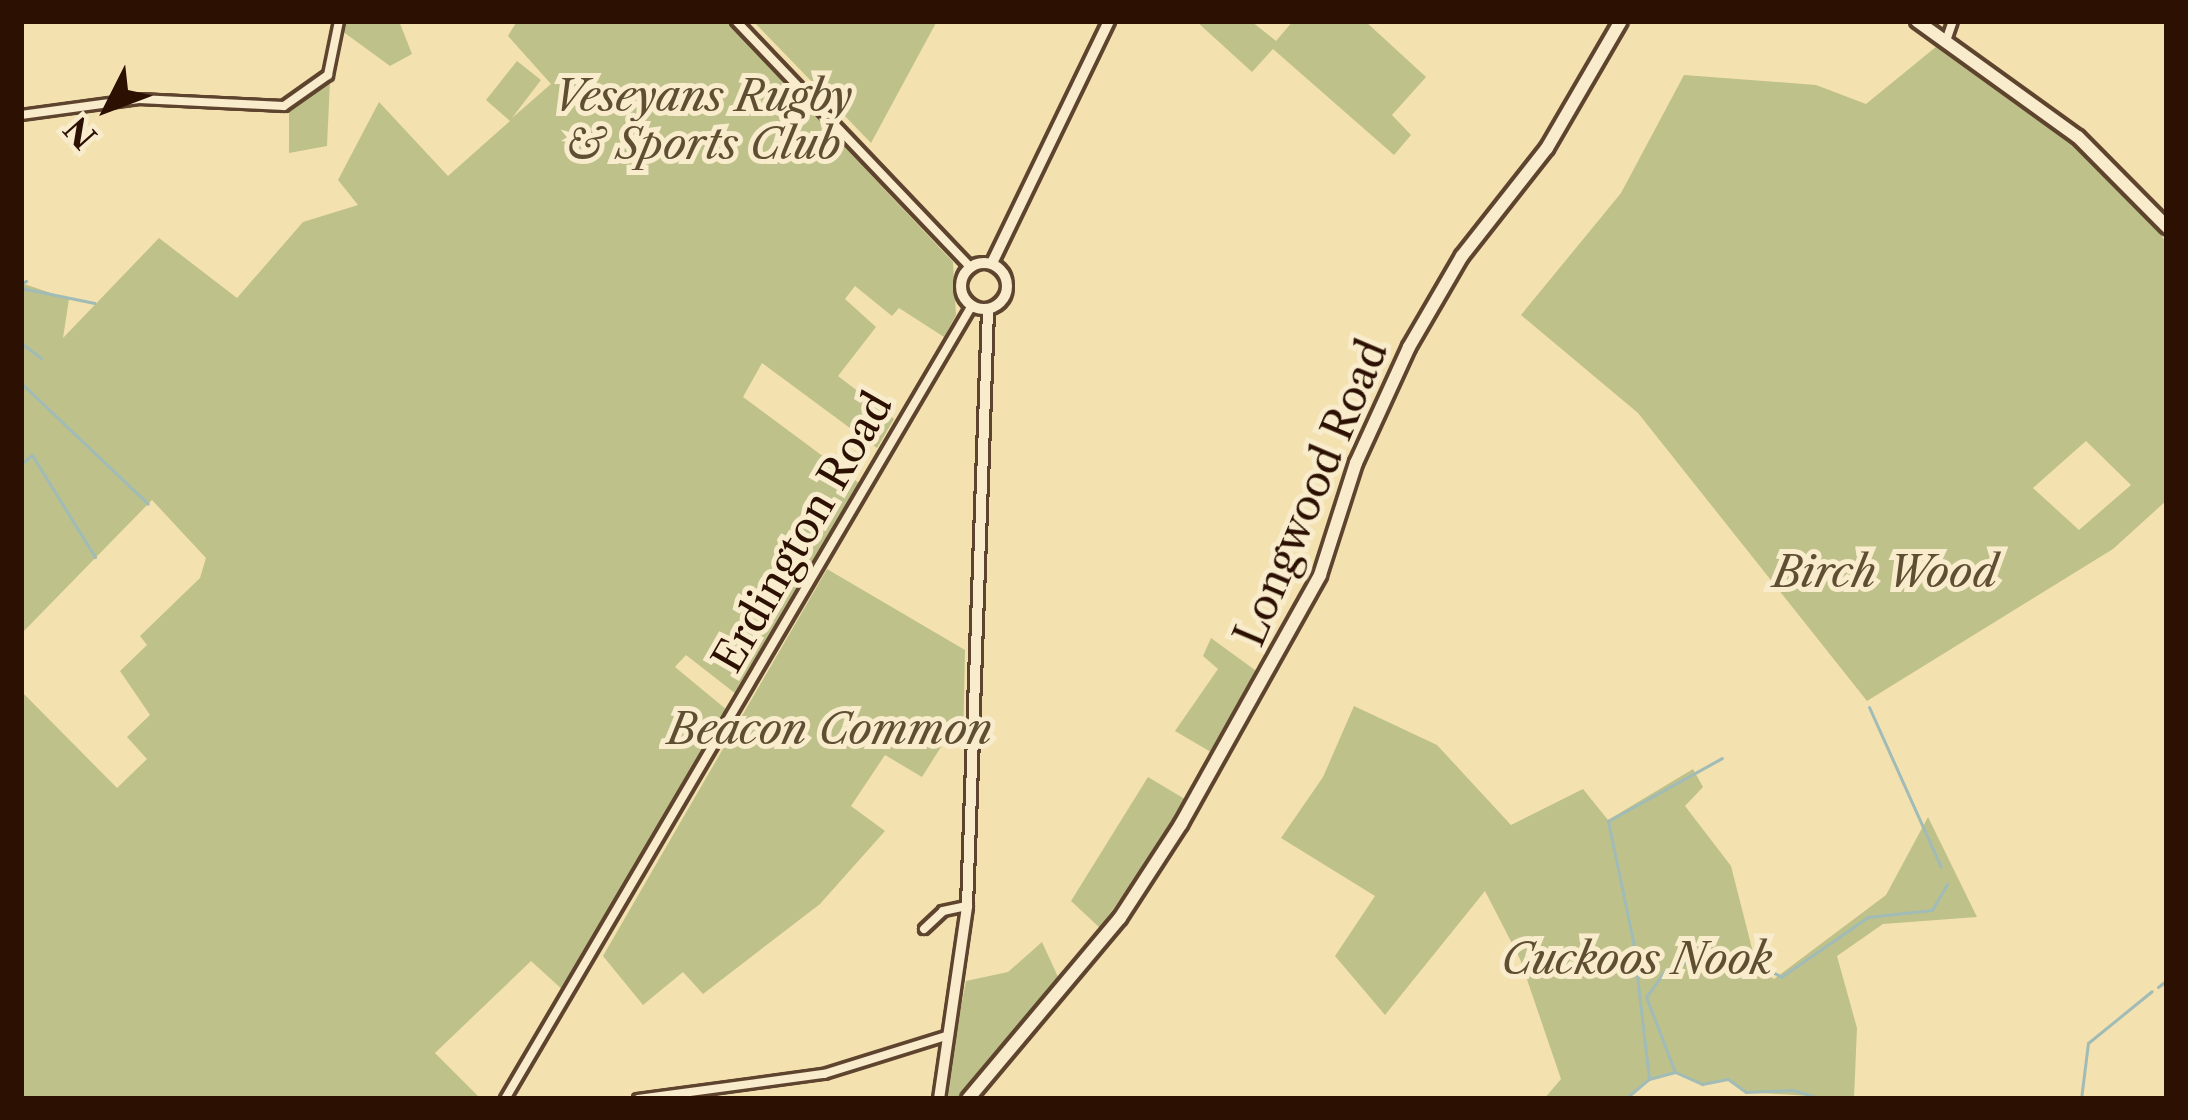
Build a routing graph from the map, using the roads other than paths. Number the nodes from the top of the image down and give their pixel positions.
1 (339, 21) edge
2 (736, 21) edge
3 (1109, 21) edge
4 (1621, 21) edge
5 (1918, 21) edge
6 (1953, 21) edge
7 (1947, 38) junction
8 (21, 116) edge
9 (2167, 227) edge
10 (993, 261) junction
11 (970, 267) junction
12 (970, 307) junction
13 (988, 312) junction
14 (968, 906) junction
15 (924, 929) dead end
16 (950, 1034) junction
17 (505, 1099) edge
18 (638, 1099) edge
19 (938, 1099) edge
20 (968, 1099) edge

1 - 8 street
2 - 11 street
3 - 10 street
4 - 20 main road, Longwood Road
5 - 7 main road
6 - 7 street
7 - 9 main road
10 - 11 street
10 - 13 street
11 - 12 street
12 - 13 street
12 - 17 street, Erdington Road
13 - 14 street
14 - 15 street
14 - 16 street
16 - 18 street
16 - 19 street

